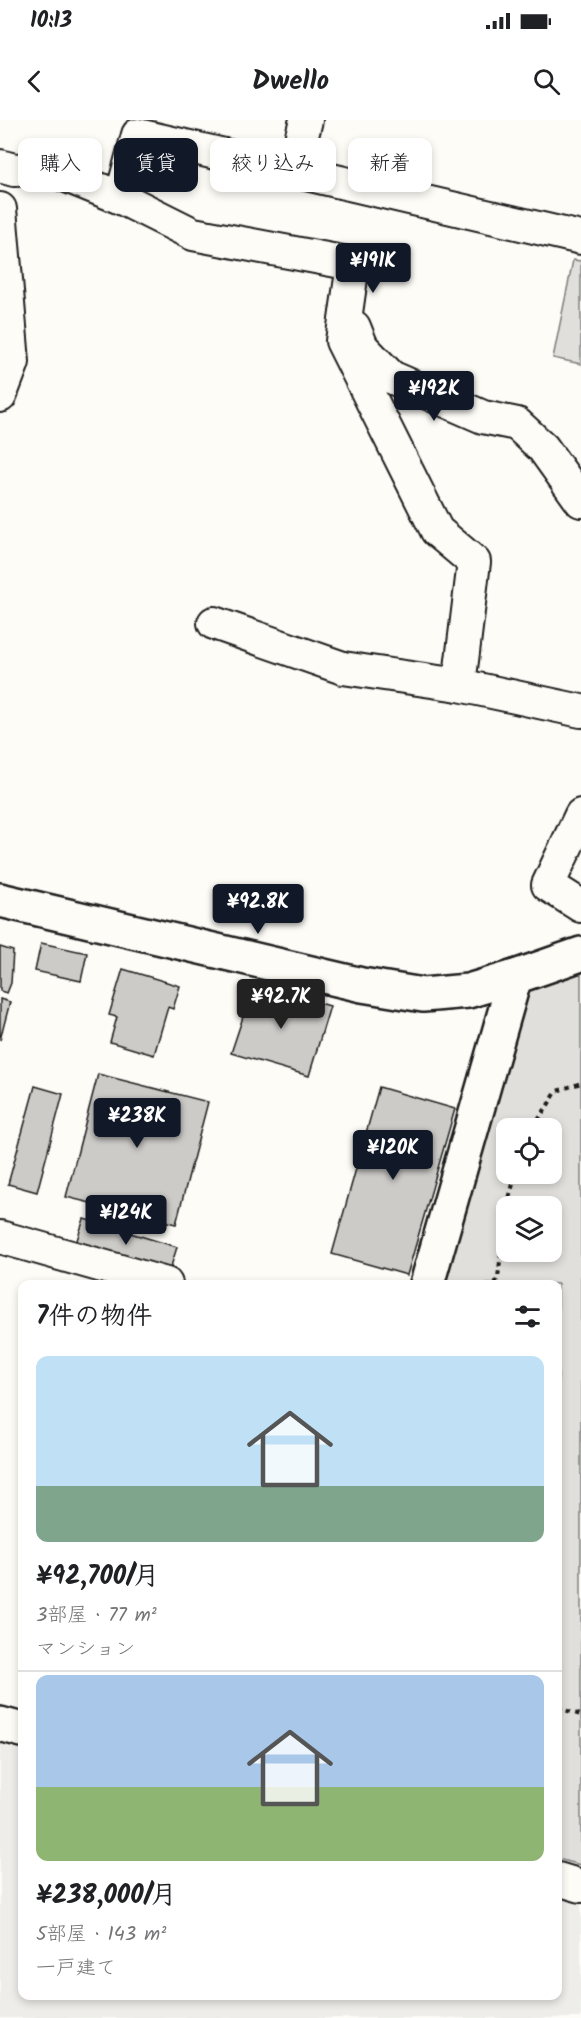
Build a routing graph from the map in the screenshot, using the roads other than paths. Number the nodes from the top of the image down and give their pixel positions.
1 (306, 120) edge
2 (301, 138) edge
3 (210, 152) edge
4 (0, 166) edge
5 (336, 181) edge
6 (121, 198) junction
7 (0, 209) edge
8 (581, 238) edge
9 (345, 304) junction
10 (0, 396) edge
11 (581, 501) edge
12 (214, 623) dead end
13 (459, 685) junction
14 (581, 711) edge
15 (581, 815) edge
16 (0, 900) edge
17 (581, 906) edge
18 (581, 954) edge
19 (515, 977) junction
20 (0, 1237) edge
21 (152, 1280) edge
22 (428, 1280) edge
23 (0, 1724) edge
24 (18, 1729) edge
25 (562, 1880) edge
26 (581, 1886) edge

1 - 2 street
3 - 6 street
4 - 6 street
5 - 8 street
6 - 9 street
7 - 10 street
9 - 11 street
9 - 13 street
12 - 13 street
13 - 14 street
15 - 17 street
16 - 19 street
18 - 19 street
19 - 22 street
20 - 21 street
23 - 24 street
25 - 26 street

